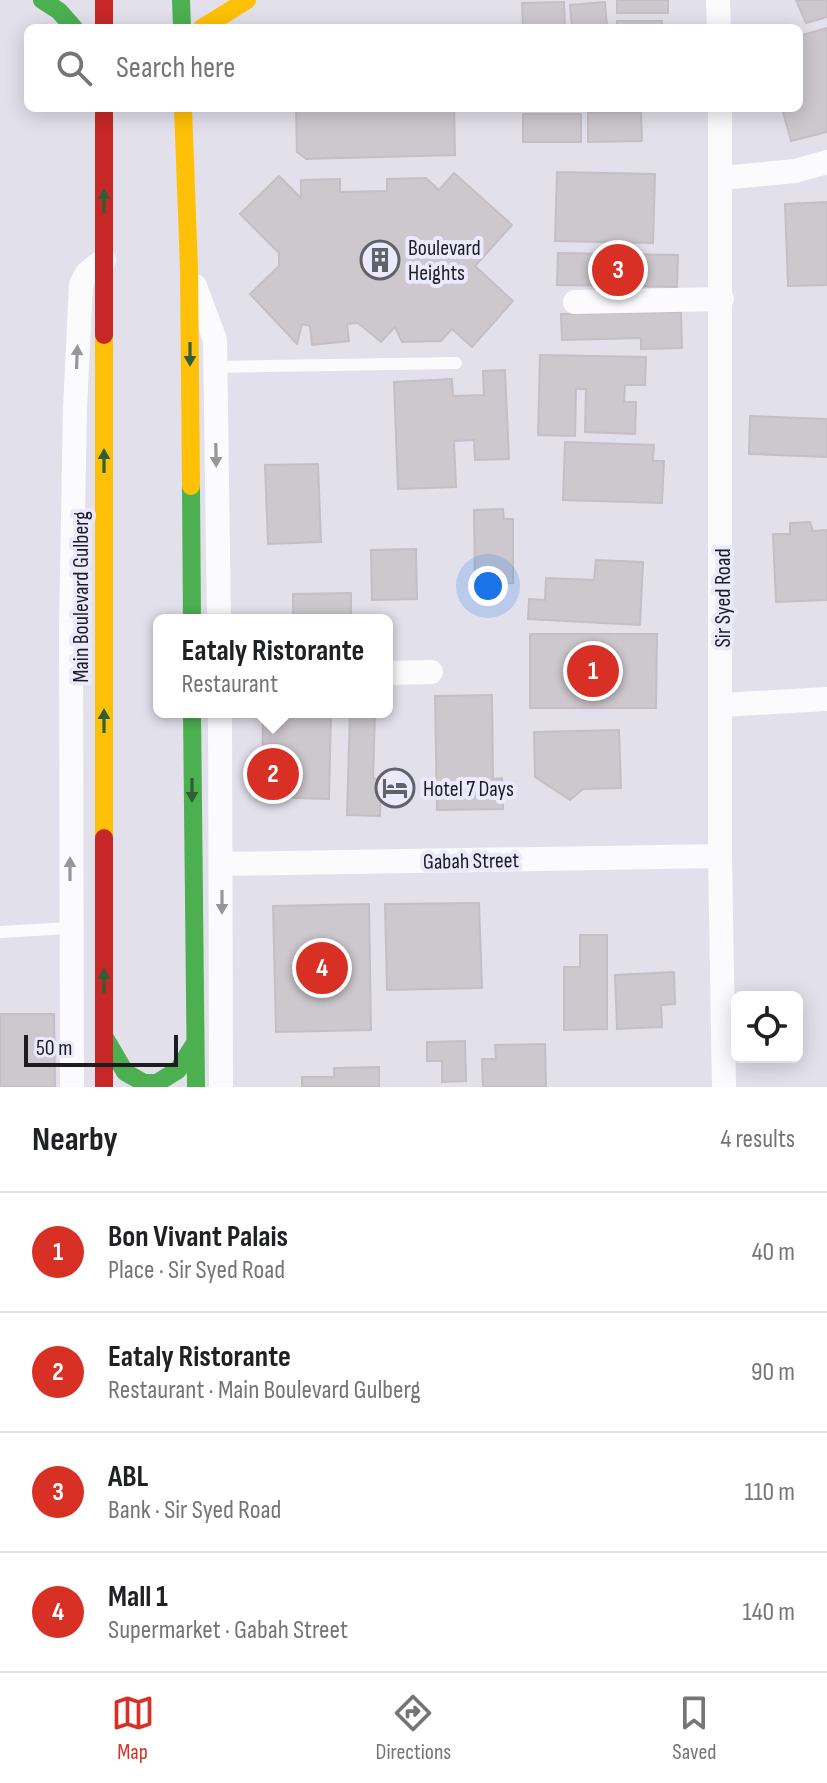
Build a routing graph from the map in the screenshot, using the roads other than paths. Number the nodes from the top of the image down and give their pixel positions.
1 (42, 0) edge
2 (104, 0) edge
3 (181, 0) edge
4 (247, 0) edge
5 (718, 0) edge
6 (70, 24) edge
7 (104, 24) edge
8 (182, 24) edge
9 (208, 24) edge
10 (719, 24) edge
11 (104, 112) edge
12 (183, 112) edge
13 (720, 112) edge
14 (827, 162) edge
15 (721, 178) junction
16 (104, 260) junction
17 (189, 269) junction
18 (722, 299) junction
19 (575, 302) dead end
20 (456, 363) dead end
21 (215, 367) junction
22 (192, 614) edge
23 (219, 614) edge
24 (431, 672) dead end
25 (393, 673) edge
26 (827, 699) edge
27 (722, 705) junction
28 (192, 718) edge
29 (220, 718) edge
30 (720, 856) junction
31 (222, 864) junction
32 (70, 928) junction
33 (0, 932) edge
34 (104, 1036) junction
35 (195, 1043) junction
36 (72, 1087) edge
37 (104, 1087) edge
38 (196, 1087) edge
39 (221, 1087) edge
40 (724, 1087) edge

1 - 6 main road
2 - 7 main road
3 - 8 main road
4 - 9 main road
5 - 10 street
16 -> 11 main road, Main Boulevard Gulberg
12 - 17 main road
13 - 15 street, Sir Syed Road
14 - 15 street
15 - 18 street, Sir Syed Road
32 -> 16 street
34 -> 16 main road, Main Boulevard Gulberg
17 - 21 street
17 -> 22 main road
18 - 19 street
18 - 27 street, Sir Syed Road
20 - 21 lane
21 -> 23 street
24 - 25 street
26 - 27 street
27 - 30 street, Sir Syed Road
28 -> 35 main road
29 - 31 street
30 - 31 street, Gabah Street
30 - 40 street, Sir Syed Road
31 -> 39 street
32 - 33 lane
32 - 36 street
34 - 35 main road
34 - 37 main road, Main Boulevard Gulberg
35 - 38 main road

